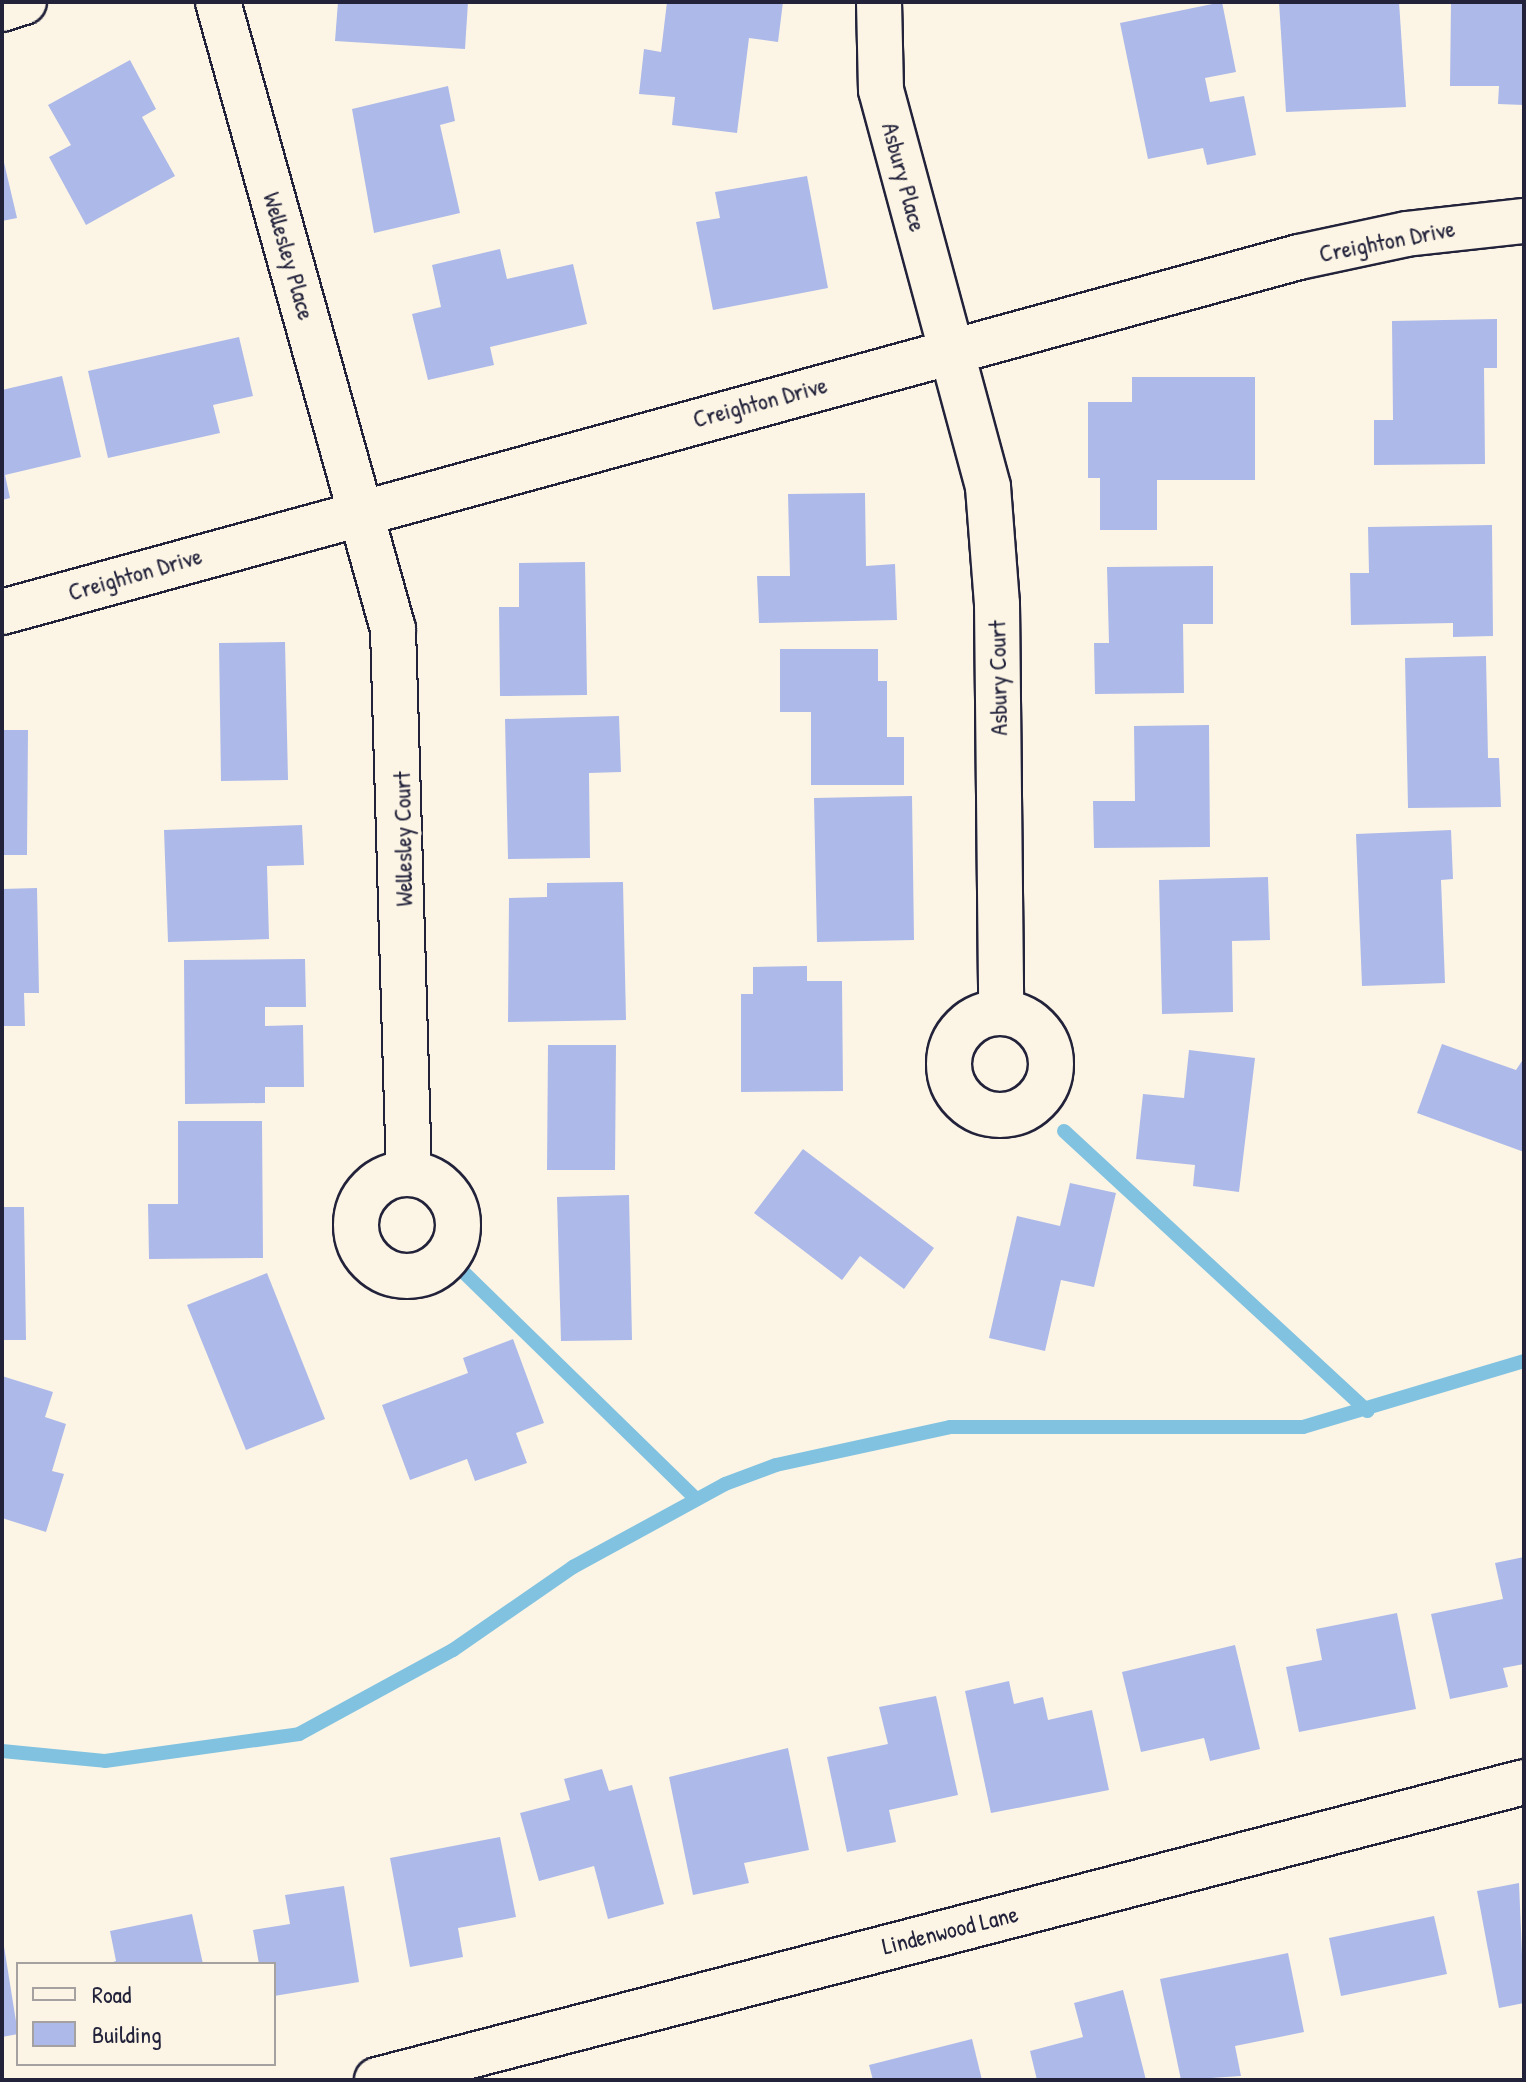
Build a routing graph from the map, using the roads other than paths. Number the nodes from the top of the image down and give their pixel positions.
1 (24, 2) edge
2 (218, 2) edge
3 (879, 2) edge
4 (2, 9) edge
5 (1524, 221) edge
6 (955, 349) junction
7 (361, 509) junction
8 (2, 612) edge
9 (1001, 1012) dead end
10 (409, 1173) dead end
11 (1524, 1782) edge
12 (377, 2080) edge

1 - 4 street
2 - 7 street, Wellesley Place
3 - 6 street, Asbury Place
5 - 6 street, Creighton Drive
6 - 7 street, Creighton Drive
6 - 9 street, Asbury Court
7 - 8 street, Creighton Drive
7 - 10 street, Wellesley Court
11 - 12 street, Lindenwood Lane

